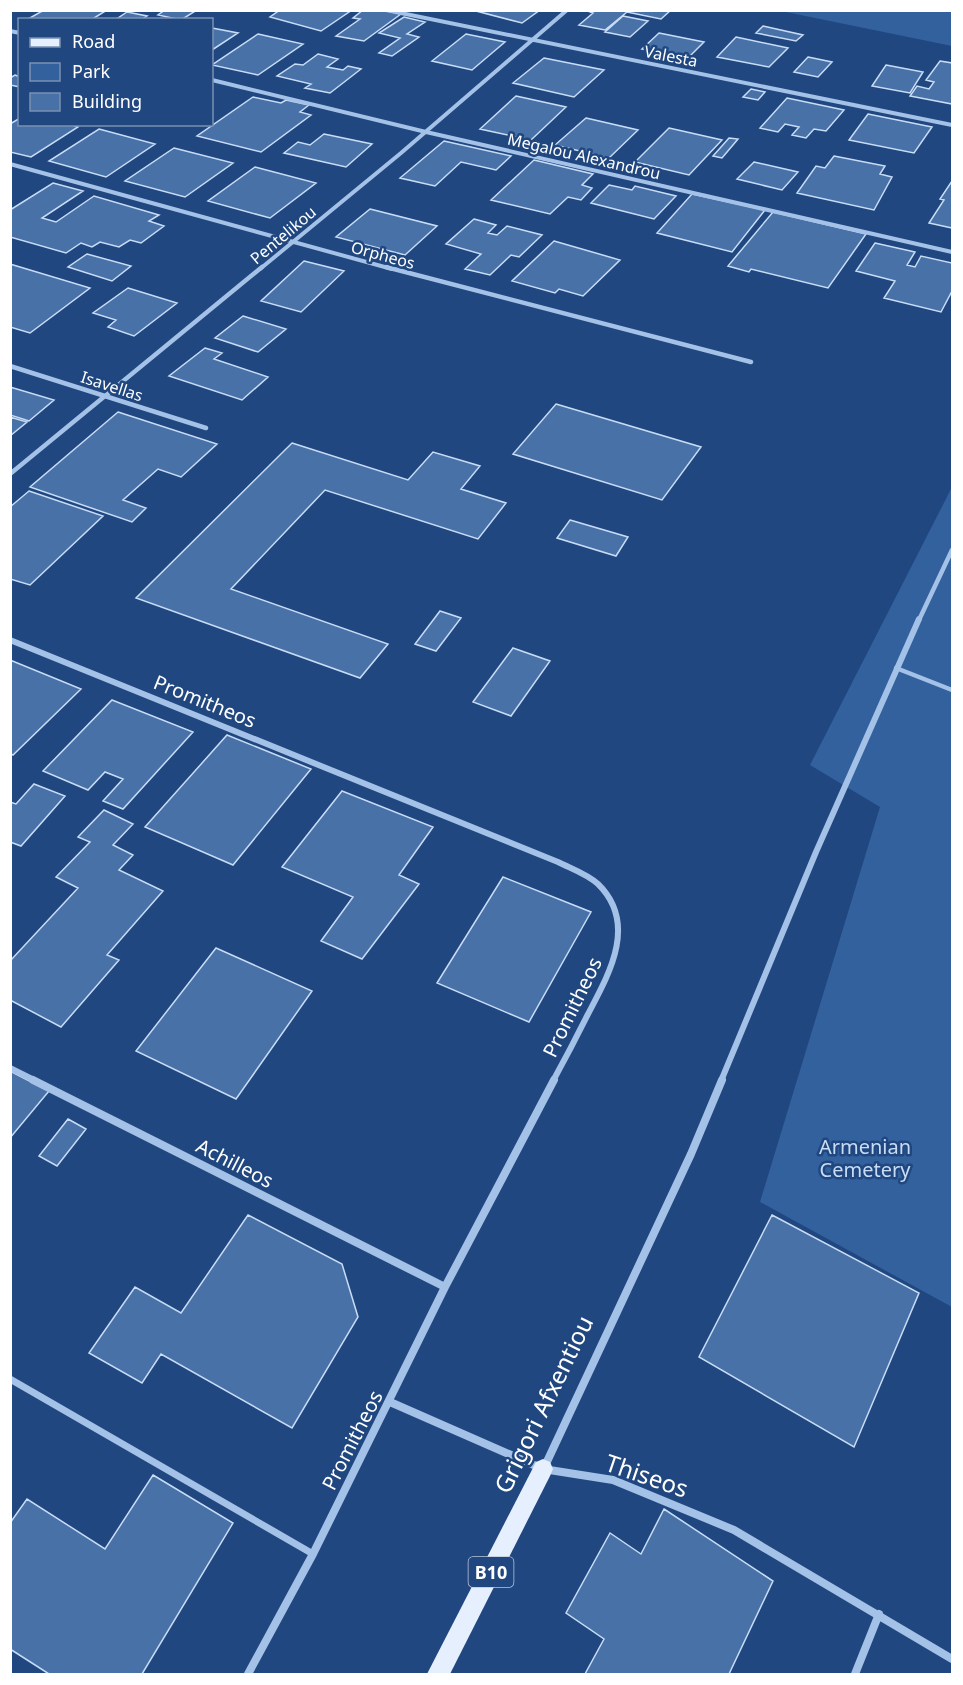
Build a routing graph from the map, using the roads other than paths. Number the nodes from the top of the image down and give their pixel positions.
1 (386, 10) edge
2 (567, 10) edge
3 (533, 41) junction
4 (213, 80) edge
5 (952, 124) edge
6 (426, 132) junction
7 (10, 164) edge
8 (292, 243) junction
9 (952, 252) edge
10 (751, 362) dead end
11 (10, 366) edge
12 (103, 396) junction
13 (206, 428) dead end
14 (10, 474) edge
15 (952, 550) edge
16 (10, 640) edge
17 (896, 668) junction
18 (952, 690) edge
19 (10, 1068) edge
20 (445, 1287) junction
21 (10, 1379) edge
22 (390, 1402) junction
23 (543, 1469) junction
24 (313, 1554) junction
25 (879, 1614) junction
26 (952, 1659) edge
27 (248, 1674) edge
28 (438, 1674) edge
29 (855, 1674) edge

1 - 3 street, Valesta
2 - 3 street, Pentelikou
3 - 5 street, Valesta
3 - 6 street, Pentelikou
4 - 6 street, Megalou Alexandrou
6 - 8 street, Pentelikou
6 - 9 street, Megalou Alexandrou
7 - 8 street, Orpheos
8 - 10 street, Orpheos
8 - 12 street, Pentelikou
11 - 12 street, Isavellas
12 - 13 street, Isavellas
12 - 14 street, Pentelikou
15 - 17 street, B10
16 - 20 street, Promitheos
17 - 18 lane
17 - 23 street, Grigori Afxentiou / B10
19 - 20 street, Achilleos
20 - 22 street, Promitheos
21 - 24 street
22 - 23 street, Thiseos
22 - 24 street, Promitheos
23 - 25 street, Thiseos
23 - 28 main road, Grigori Afxentiou / B10
24 - 27 street, Promitheos
25 - 26 street, Thiseos
25 - 29 street

